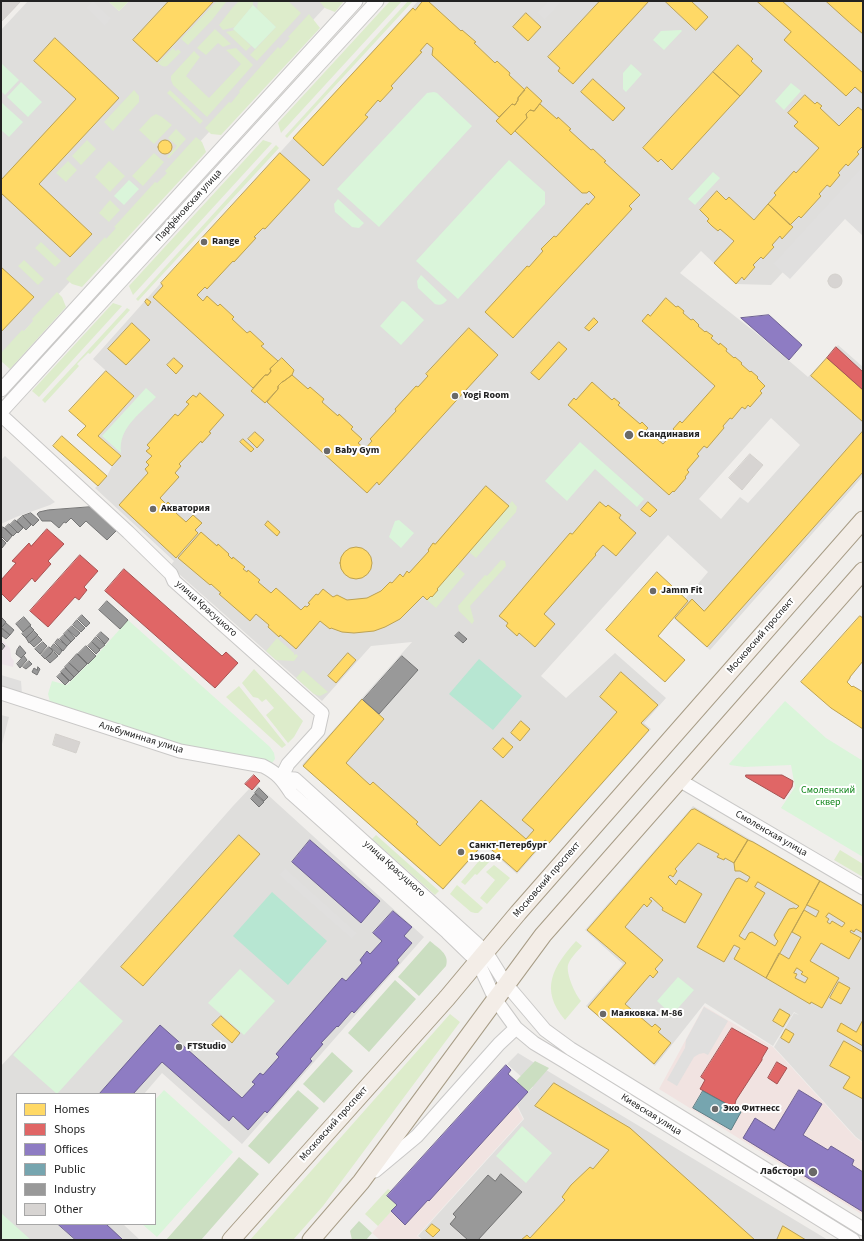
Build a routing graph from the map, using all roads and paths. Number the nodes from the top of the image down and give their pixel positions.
1 (356, 1) edge
2 (377, 1) edge
3 (1, 390) edge
4 (1, 412) edge
5 (1, 415) edge
6 (863, 520) edge
7 (863, 571) edge
8 (1, 693) edge
9 (282, 778) junction
10 (679, 780) junction
11 (863, 888) edge
12 (482, 957) junction
13 (506, 984) junction
14 (495, 999) junction
15 (516, 1028) junction
16 (361, 1182) junction
17 (863, 1229) edge
18 (231, 1240) edge
19 (311, 1240) edge
20 (854, 1240) edge

1 - 3 street, Парфёновская улица
2 - 4 street, Парфёновская улица
5 - 9 street, улица Красуцкого
6 - 12 main road, Московский проспект
7 - 10 main road
8 - 9 street, Альбуминная улица
9 - 12 street, улица Красуцкого
10 - 11 street, Смоленская улица
10 - 13 main road
12 - 13 street, Киевская улица
12 - 14 street, Киевская улица
12 - 18 main road, Московский проспект
13 - 14 main road
13 - 17 street, Киевская улица
14 - 15 street, Киевская улица
14 - 16 main road
15 - 16 street
15 - 20 street, Киевская улица
16 - 19 main road

